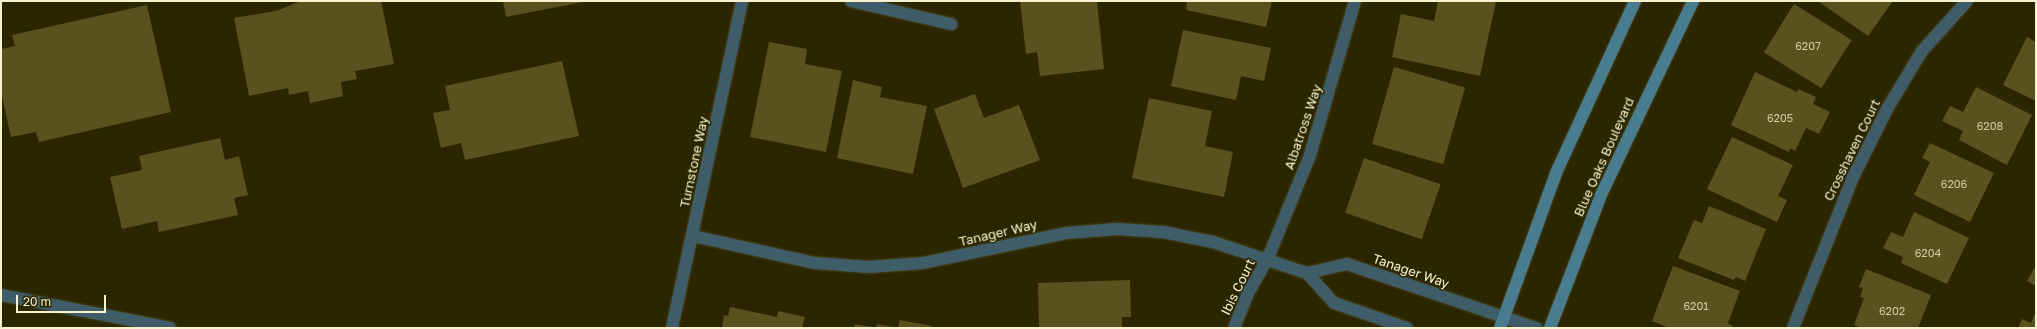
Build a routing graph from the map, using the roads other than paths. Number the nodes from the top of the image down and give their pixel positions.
1 (742, 1) edge
2 (851, 1) edge
3 (1355, 1) edge
4 (1635, 1) edge
5 (1693, 1) edge
6 (1967, 1) edge
7 (950, 24) dead end
8 (693, 236) junction
9 (1268, 258) junction
10 (1307, 273) junction
11 (1, 295) edge
12 (102, 322) edge
13 (1502, 323) edge
14 (170, 328) edge
15 (672, 328) edge
16 (1234, 328) edge
17 (1407, 328) edge
18 (1536, 328) edge
19 (1550, 328) edge
20 (1793, 328) edge

1 - 8 street, Turnstone Way
2 - 7 street
3 - 9 street, Albatross Way
4 - 13 main road
5 - 19 main road, Blue Oaks Boulevard
6 - 20 street, Crosshaven Court
8 - 9 street, Tanager Way
8 - 15 street, Turnstone Way
9 - 10 street, Tanager Way
9 - 16 street, Ibis Court
10 - 13 street, Tanager Way
10 - 17 street, Tanager Way
11 - 12 street
12 - 14 street
13 - 18 street, Tanager Way

